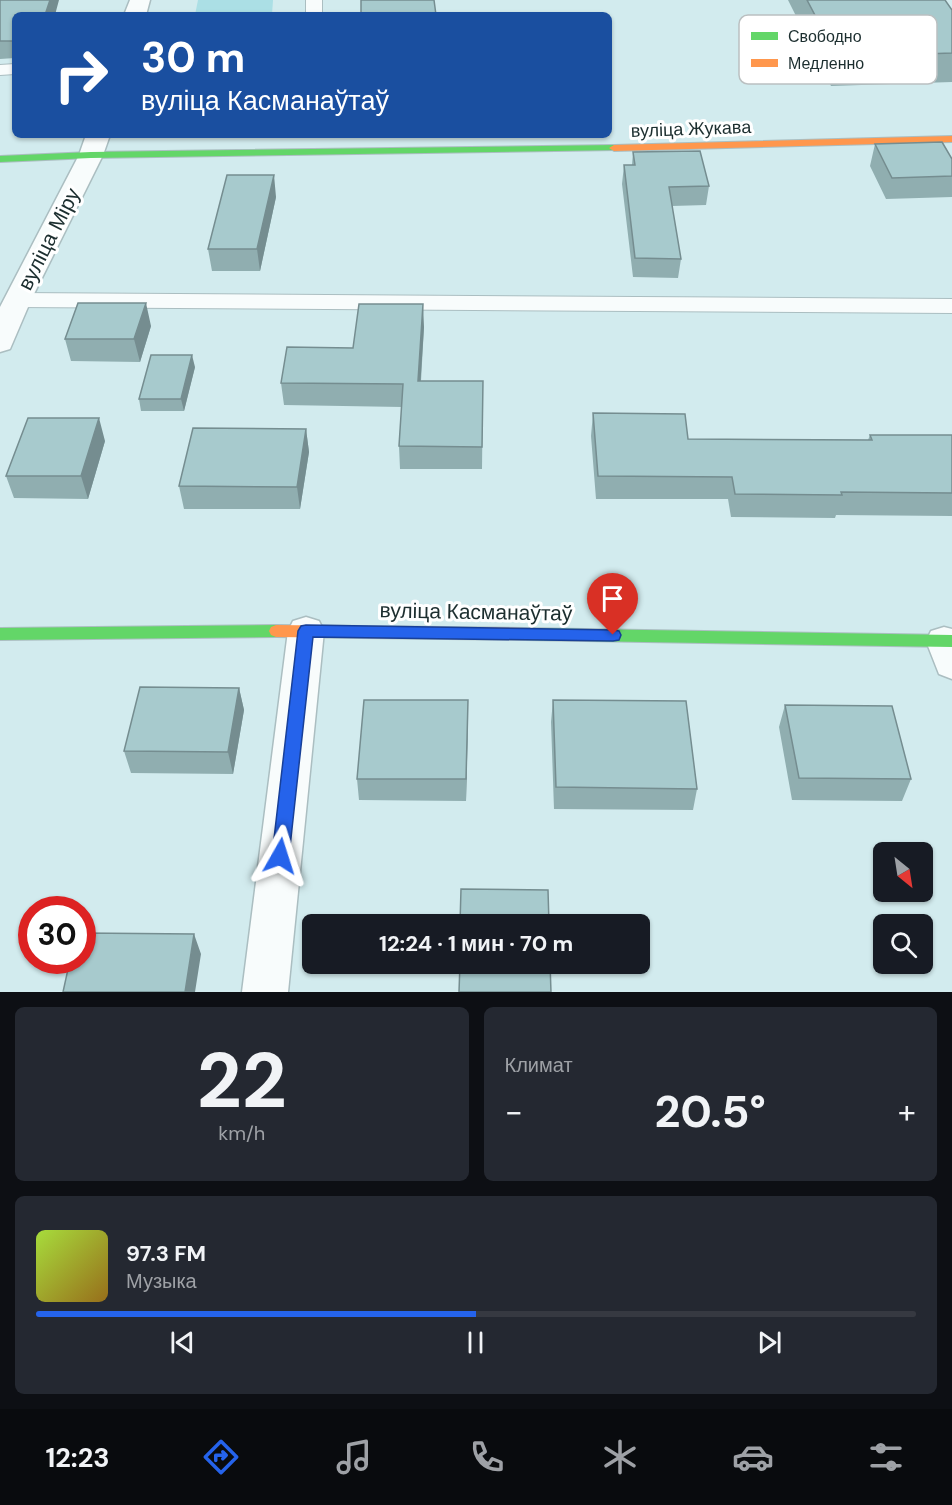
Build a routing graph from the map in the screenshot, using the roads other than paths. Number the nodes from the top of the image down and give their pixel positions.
1 (952, 139) edge
2 (94, 145) edge
3 (0, 159) edge
4 (17, 300) junction
5 (952, 306) edge
6 (0, 343) edge
7 (306, 631) junction
8 (0, 634) edge
9 (950, 649) edge
10 (265, 992) edge

1 - 2 street, вуліца Жукава
2 - 3 street, вуліца Жукава
2 - 4 street, вуліца Міру
4 - 5 lane
4 - 6 street, вуліца Міру
7 - 8 street, вуліца Касманаўтаў
7 - 9 street, вуліца Касманаўтаў
7 - 10 street

